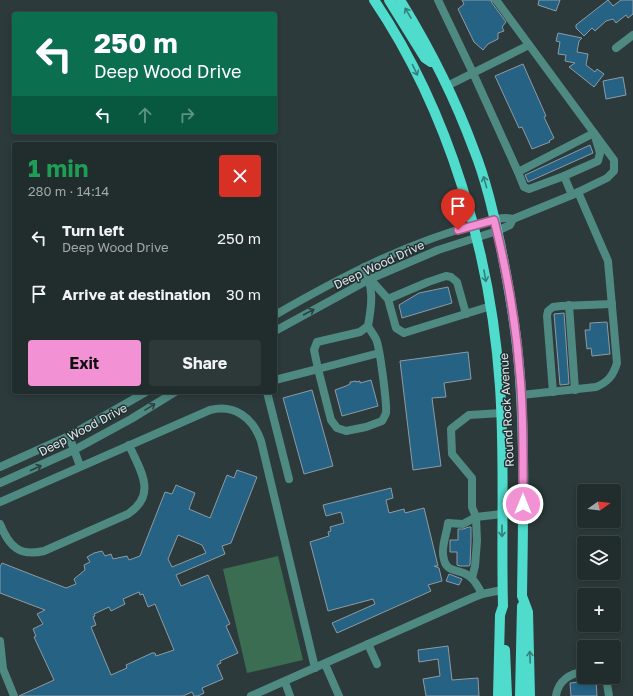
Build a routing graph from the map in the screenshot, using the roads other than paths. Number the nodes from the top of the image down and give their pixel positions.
1 (374, 0) edge
2 (389, 0) edge
3 (400, 0) edge
4 (438, 0) edge
5 (496, 0) edge
6 (633, 35) edge
7 (529, 46) junction
8 (616, 48) dead end
9 (437, 67) junction
10 (473, 72) junction
11 (447, 86) junction
12 (594, 133) junction
13 (518, 172) junction
14 (564, 176) junction
15 (575, 194) junction
16 (513, 219) junction
17 (494, 220) junction
18 (474, 225) junction
19 (497, 231) junction
20 (477, 238) junction
21 (364, 267) junction
22 (370, 280) junction
23 (388, 299) junction
24 (612, 304) junction
25 (569, 305) junction
26 (491, 306) junction
27 (277, 314) edge
28 (466, 314) junction
29 (368, 326) junction
30 (277, 330) edge
31 (379, 353) junction
32 (318, 369) junction
33 (277, 379) edge
34 (575, 390) junction
35 (553, 392) junction
36 (142, 394) edge
37 (172, 394) edge
38 (268, 394) edge
39 (521, 395) junction
40 (502, 413) junction
41 (69, 436) junction
42 (129, 445) junction
43 (74, 450) junction
44 (80, 466) junction
45 (0, 467) edge
46 (289, 479) dead end
47 (0, 483) edge
48 (0, 502) edge
49 (502, 514) junction
50 (476, 517) junction
51 (0, 524) edge
52 (472, 578) junction
53 (502, 590) junction
54 (482, 594) junction
55 (522, 596) junction
56 (503, 606) junction
57 (0, 641) edge
58 (368, 644) junction
59 (324, 664) junction
60 (377, 664) dead end
61 (315, 668) junction
62 (577, 673) edge
63 (285, 682) junction
64 (607, 684) edge
65 (14, 696) edge
66 (251, 696) edge
67 (290, 696) edge
68 (339, 696) edge
69 (498, 696) edge
70 (507, 696) edge
71 (520, 696) edge
72 (530, 696) edge
73 (556, 696) edge
74 (609, 696) edge

1 -> 18 main road, Round Rock Avenue
2 - 9 main road
9 -> 3 main road, Round Rock Avenue
4 - 10 street
5 - 7 street
6 - 8 street
7 - 10 street
7 - 12 street
9 - 11 main road, Round Rock Avenue
10 - 11 street
10 - 13 street
17 -> 11 main road, Round Rock Avenue
12 - 13 street
12 - 14 street
12 - 15 street
13 - 14 street
14 - 15 street
15 - 16 street
15 - 24 street
16 - 17 street, Deep Wood Drive
16 - 19 street, Deep Wood Drive
17 - 18 street, Deep Wood Drive
17 - 19 main road, Round Rock Avenue
18 - 20 main road, Round Rock Avenue
18 - 21 street, Deep Wood Drive
19 - 20 street, Deep Wood Drive
19 - 39 main road, Round Rock Avenue
20 - 22 street, Deep Wood Drive
20 -> 26 main road, Round Rock Avenue
21 - 22 street
21 - 27 street, Deep Wood Drive
22 - 23 street
22 - 29 street
30 -> 22 street, Deep Wood Drive
23 - 28 street
23 - 28 street
24 - 25 street
24 - 34 street
25 - 34 street
25 - 35 street
26 - 28 street
26 - 40 main road, Round Rock Avenue
29 - 31 street
29 - 32 street
31 - 32 street
31 - 32 street
32 - 33 street
34 - 35 street
35 - 39 street
36 - 41 street, Deep Wood Drive
43 -> 37 street, Deep Wood Drive
38 - 46 street
39 - 55 main road, Round Rock Avenue
40 - 49 main road, Round Rock Avenue
40 - 50 street
41 - 43 street
41 - 45 street, Deep Wood Drive
42 - 44 street
42 - 51 street
42 - 61 street
43 - 44 street
47 -> 43 street, Deep Wood Drive
44 - 48 street
49 - 50 street
49 -> 53 main road, Round Rock Avenue
50 - 52 street
50 - 52 street
52 - 54 street
53 - 54 street
53 - 56 main road, Round Rock Avenue
54 - 58 street
55 - 71 main road
72 -> 55 main road, Round Rock Avenue
56 - 69 main road, Round Rock Avenue
56 - 70 main road
57 - 65 street
58 - 59 street
58 - 60 street
59 - 61 street
59 - 68 street
61 - 63 street
62 - 73 street
63 - 66 street
63 - 67 street
64 - 74 street

